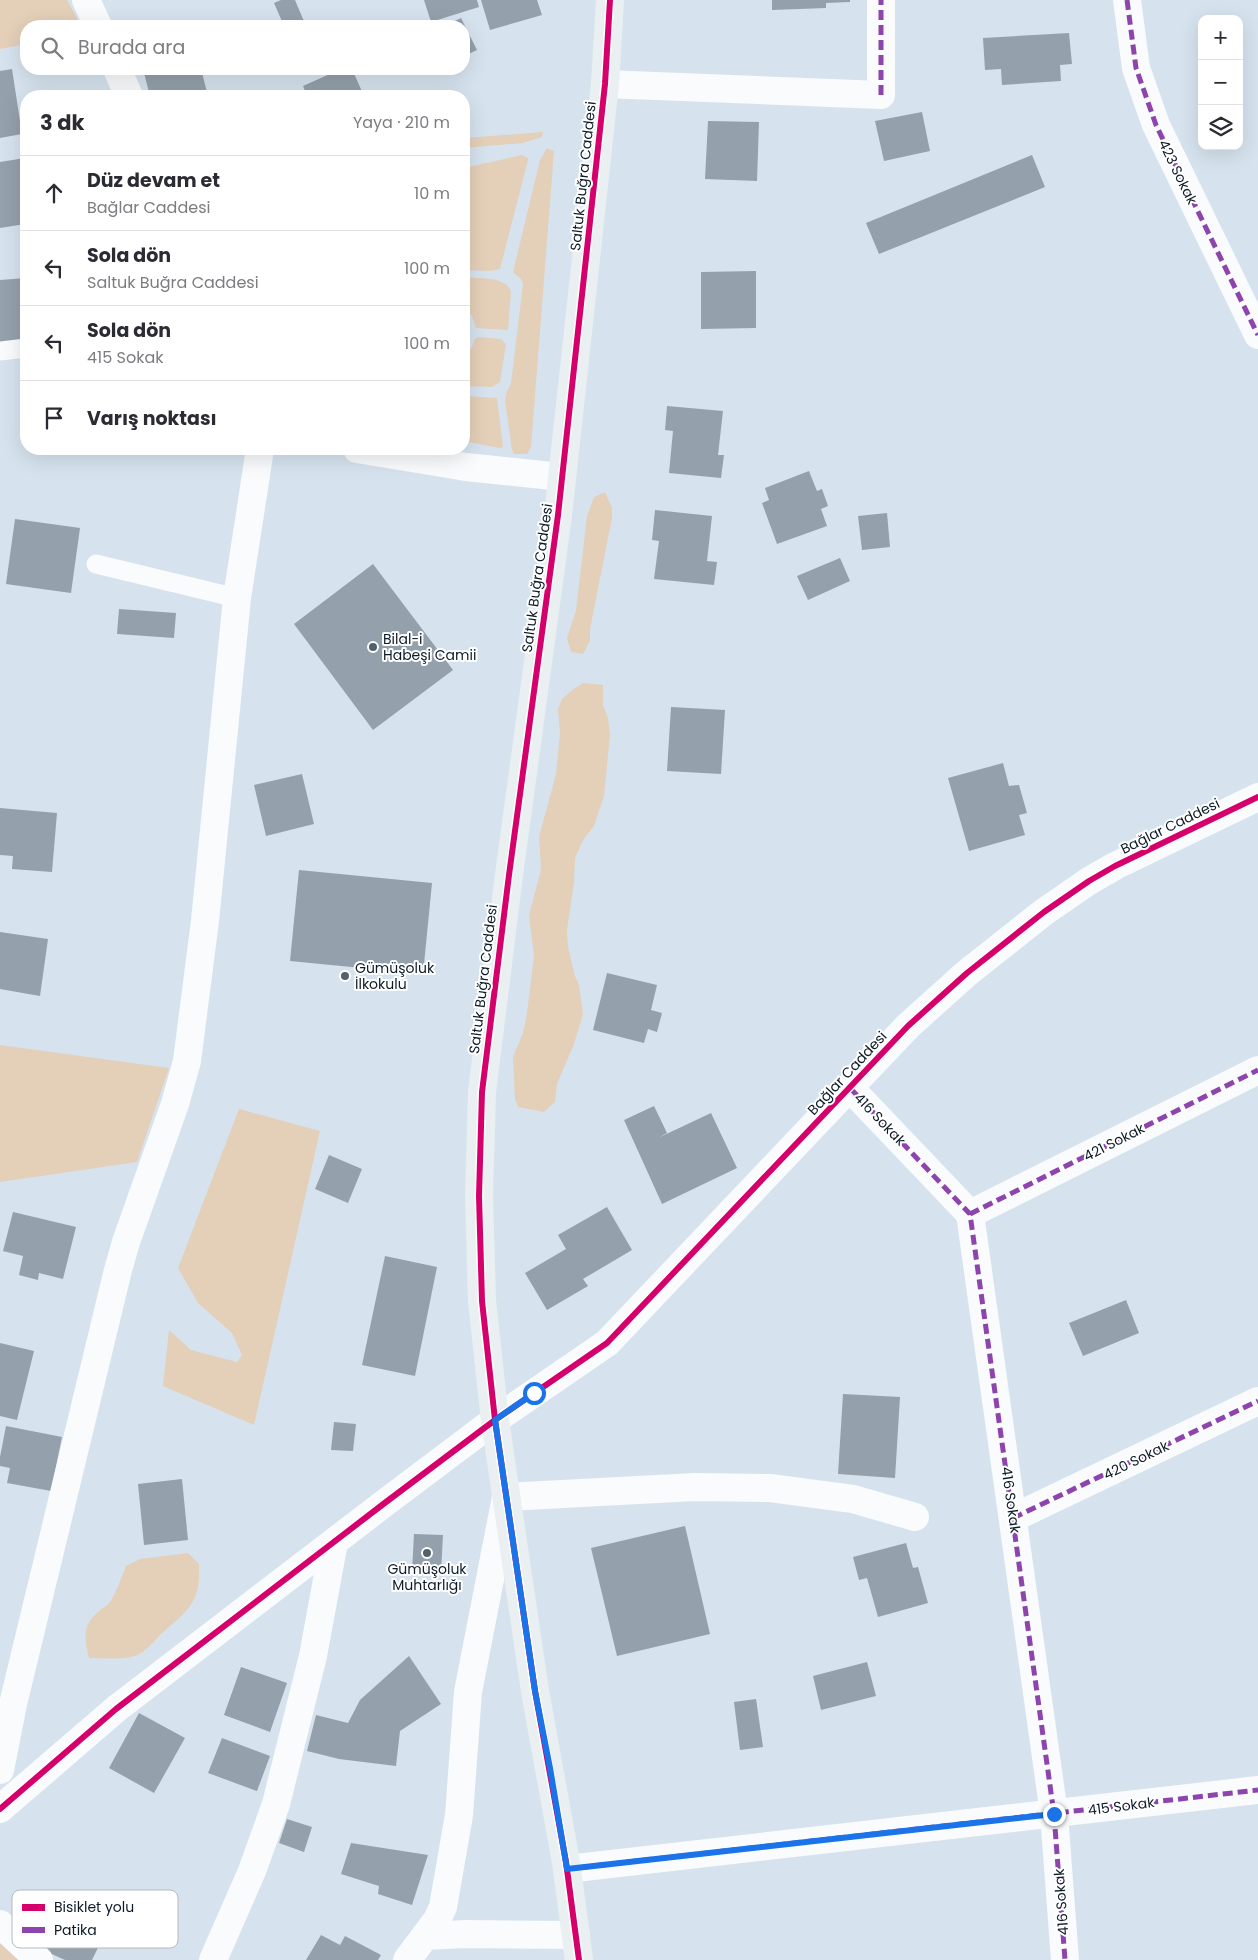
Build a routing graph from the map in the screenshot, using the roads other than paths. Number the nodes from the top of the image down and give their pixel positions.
1 (86, 0) edge
2 (610, 0) edge
3 (881, 0) edge
4 (1127, 0) edge
5 (95, 20) edge
6 (120, 75) edge
7 (605, 84) junction
8 (126, 90) edge
9 (1258, 335) edge
10 (20, 349) edge
11 (0, 351) edge
12 (259, 455) edge
13 (394, 455) edge
14 (562, 477) junction
15 (96, 564) dead end
16 (237, 598) junction
17 (1258, 797) edge
18 (1258, 1070) edge
19 (850, 1088) junction
20 (970, 1214) junction
21 (1258, 1401) edge
22 (495, 1420) junction
23 (506, 1497) junction
24 (915, 1517) dead end
25 (1013, 1518) junction
26 (334, 1542) junction
27 (0, 1770) edge
28 (1258, 1790) edge
29 (0, 1809) edge
30 (1054, 1814) junction
31 (567, 1869) junction
32 (0, 1924) edge
33 (12, 1935) edge
34 (426, 1936) junction
35 (577, 1947) edge
36 (26, 1948) edge
37 (39, 1960) edge
38 (213, 1960) edge
39 (407, 1960) edge
40 (1065, 1960) edge

1 - 5 street
2 - 7 street, Saltuk Buğra Caddesi
3 - 7 street
4 - 9 street, 423 Sokak
6 - 8 street
7 - 14 street, Saltuk Buğra Caddesi
10 - 11 lane
12 - 16 street
13 - 14 street
14 - 22 street, Saltuk Buğra Caddesi
15 - 16 lane
16 - 27 street
17 - 19 street, Bağlar Caddesi
18 - 20 street, 421 Sokak
19 - 20 street, 416 Sokak
19 - 22 street, Bağlar Caddesi
20 - 25 street, 416 Sokak
21 - 25 street, 420 Sokak
22 - 23 street, Saltuk Buğra Caddesi
22 - 26 street, Bağlar Caddesi
23 - 24 street
23 - 31 street, Saltuk Buğra Caddesi
23 - 34 street
25 - 30 street, 416 Sokak
26 - 29 street, Bağlar Caddesi
26 - 38 street
28 - 30 street, 415 Sokak
30 - 31 street, 415 Sokak
30 - 40 street, 416 Sokak
31 - 35 street, Saltuk Buğra Caddesi
32 - 33 street
34 - 35 street
34 - 39 street
36 - 37 street

